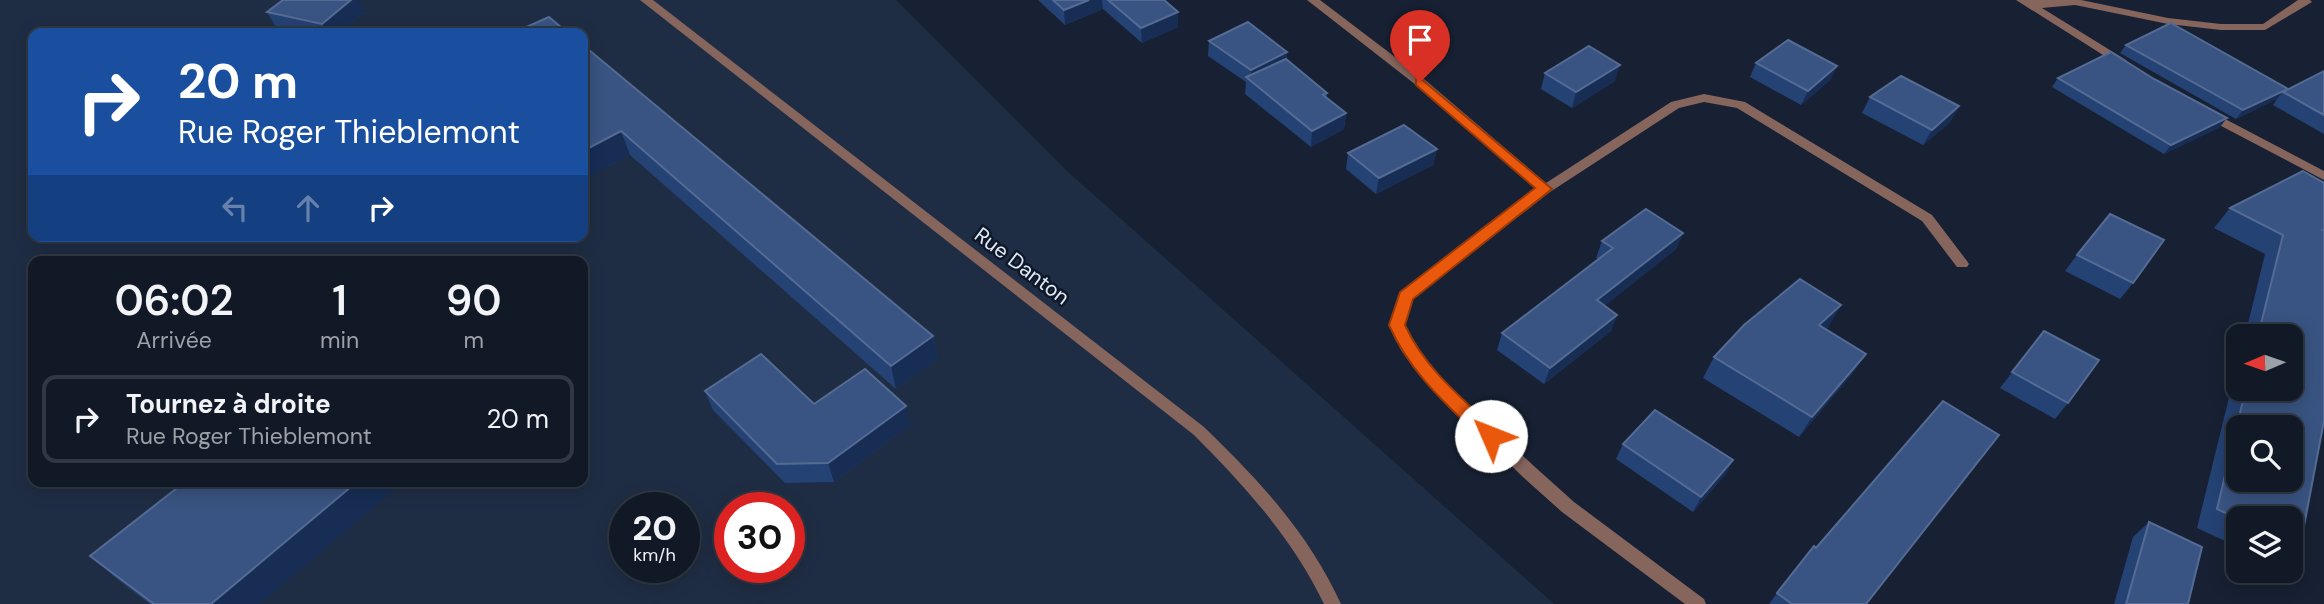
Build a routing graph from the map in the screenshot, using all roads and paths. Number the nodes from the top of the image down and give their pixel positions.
1 (646, 0) edge
2 (1314, 0) edge
3 (2304, 0) edge
4 (2026, 3) edge
5 (2130, 69) edge
6 (2197, 108) edge
7 (2324, 176) edge
8 (1545, 189) junction
9 (1962, 264) dead end
10 (1333, 604) edge
11 (1698, 604) edge

1 - 10 street, Rue Danton
2 - 8 street
3 - 4 street
4 - 5 street
6 - 7 street
8 - 9 street
8 - 11 street

